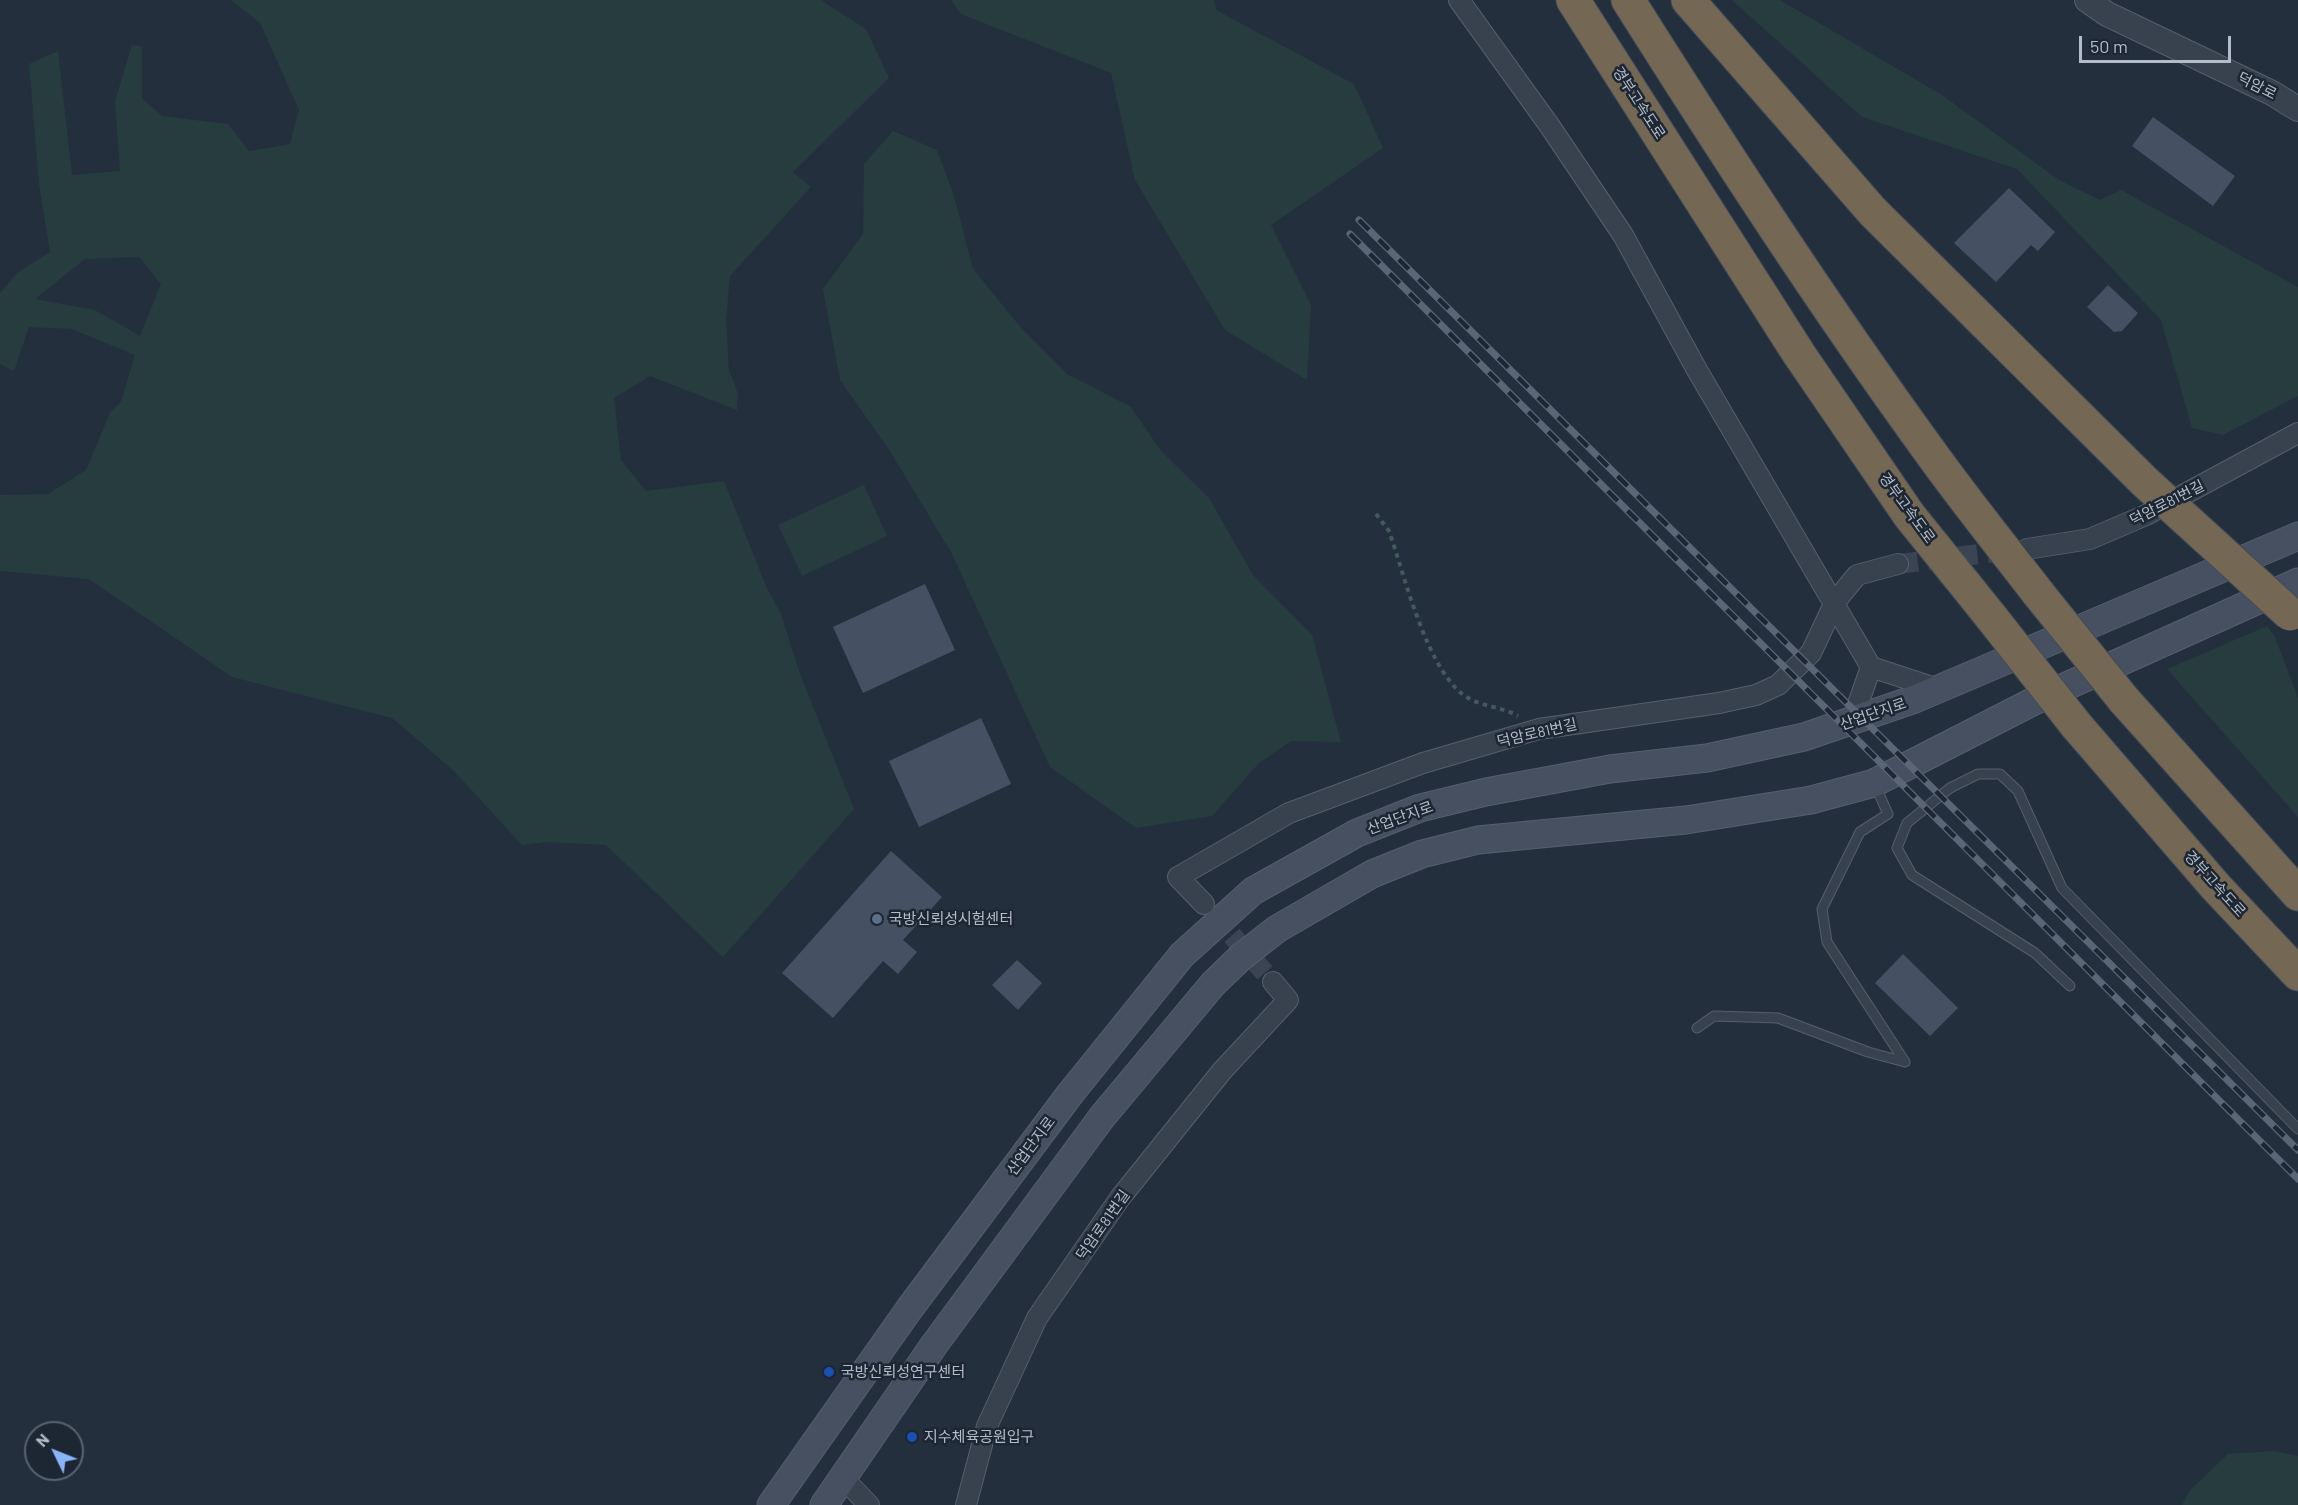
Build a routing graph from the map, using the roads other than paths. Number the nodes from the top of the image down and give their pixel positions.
1 (1459, 0) edge
2 (1573, 0) edge
3 (1628, 0) edge
4 (1688, 0) edge
5 (2086, 0) edge
6 (2298, 109) edge
7 (2298, 433) edge
8 (2298, 536) edge
9 (2027, 549) tunnel mouth
10 (1899, 564) tunnel mouth
11 (2298, 582) edge
12 (1835, 602) junction
13 (2294, 617) edge
14 (1871, 667) junction
15 (1938, 689) junction
16 (1852, 721) junction
17 (1874, 783) junction
18 (1888, 814) junction
19 (1907, 823) junction
20 (2298, 894) edge
21 (1204, 904) tunnel mouth
22 (2298, 974) edge
23 (1273, 982) tunnel mouth
24 (2070, 986) dead end
25 (1697, 1028) dead end
26 (2298, 1129) edge
27 (844, 1479) junction
28 (771, 1505) edge
29 (824, 1505) edge
30 (869, 1505) edge
31 (966, 1505) edge

1 - 12 street
2 - 22 highway, 경부고속도로, bridge
3 - 20 highway, bridge
4 - 13 highway, bridge
5 - 6 street, 덕암로
7 - 9 street, 덕암로81번길
8 - 15 main road, 산업단지로
10 - 12 street, 덕암로81번길
11 - 17 main road
12 - 14 street
12 - 21 street, 덕암로81번길
14 - 15 street
14 - 16 street
15 - 16 main road, 산업단지로
16 - 28 main road, 산업단지로
17 - 18 lane
17 - 27 main road
18 - 19 lane
18 - 25 lane
19 - 24 lane
19 - 26 lane
23 - 31 street, 덕암로81번길
27 - 29 main road
27 - 30 street

